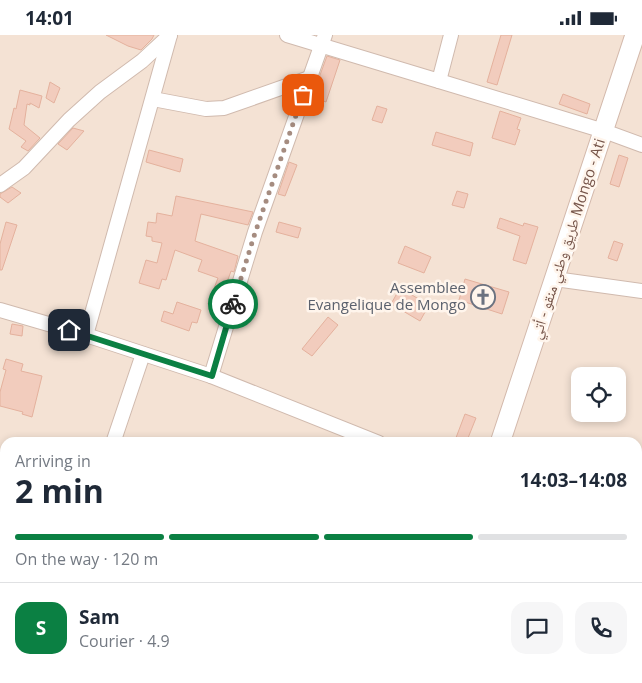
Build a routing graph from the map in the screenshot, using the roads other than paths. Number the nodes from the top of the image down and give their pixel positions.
1 (170, 35) edge
2 (288, 35) edge
3 (451, 35) edge
4 (635, 35) edge
5 (323, 40) edge
6 (309, 78) junction
7 (439, 81) junction
8 (152, 99) junction
9 (604, 131) junction
10 (642, 145) edge
11 (0, 185) edge
12 (555, 279) junction
13 (642, 291) edge
14 (0, 310) edge
15 (86, 335) junction
16 (143, 354) junction
17 (212, 376) junction
18 (115, 437) edge
19 (363, 437) edge
20 (502, 437) edge

1 - 8 street
1 - 11 street
2 - 5 street
3 - 7 street
4 - 9 main road, طريق وطني منقو - أتي Mongo - Ati
5 - 6 street
5 - 7 street
6 - 8 street
6 - 17 street
7 - 9 street
8 - 15 street
9 - 10 street
9 - 12 main road, طريق وطني منقو - أتي Mongo - Ati
12 - 13 street
12 - 20 main road, طريق وطني منقو - أتي Mongo - Ati
14 - 15 street
15 - 16 street
16 - 17 street
16 - 18 street
17 - 19 street

